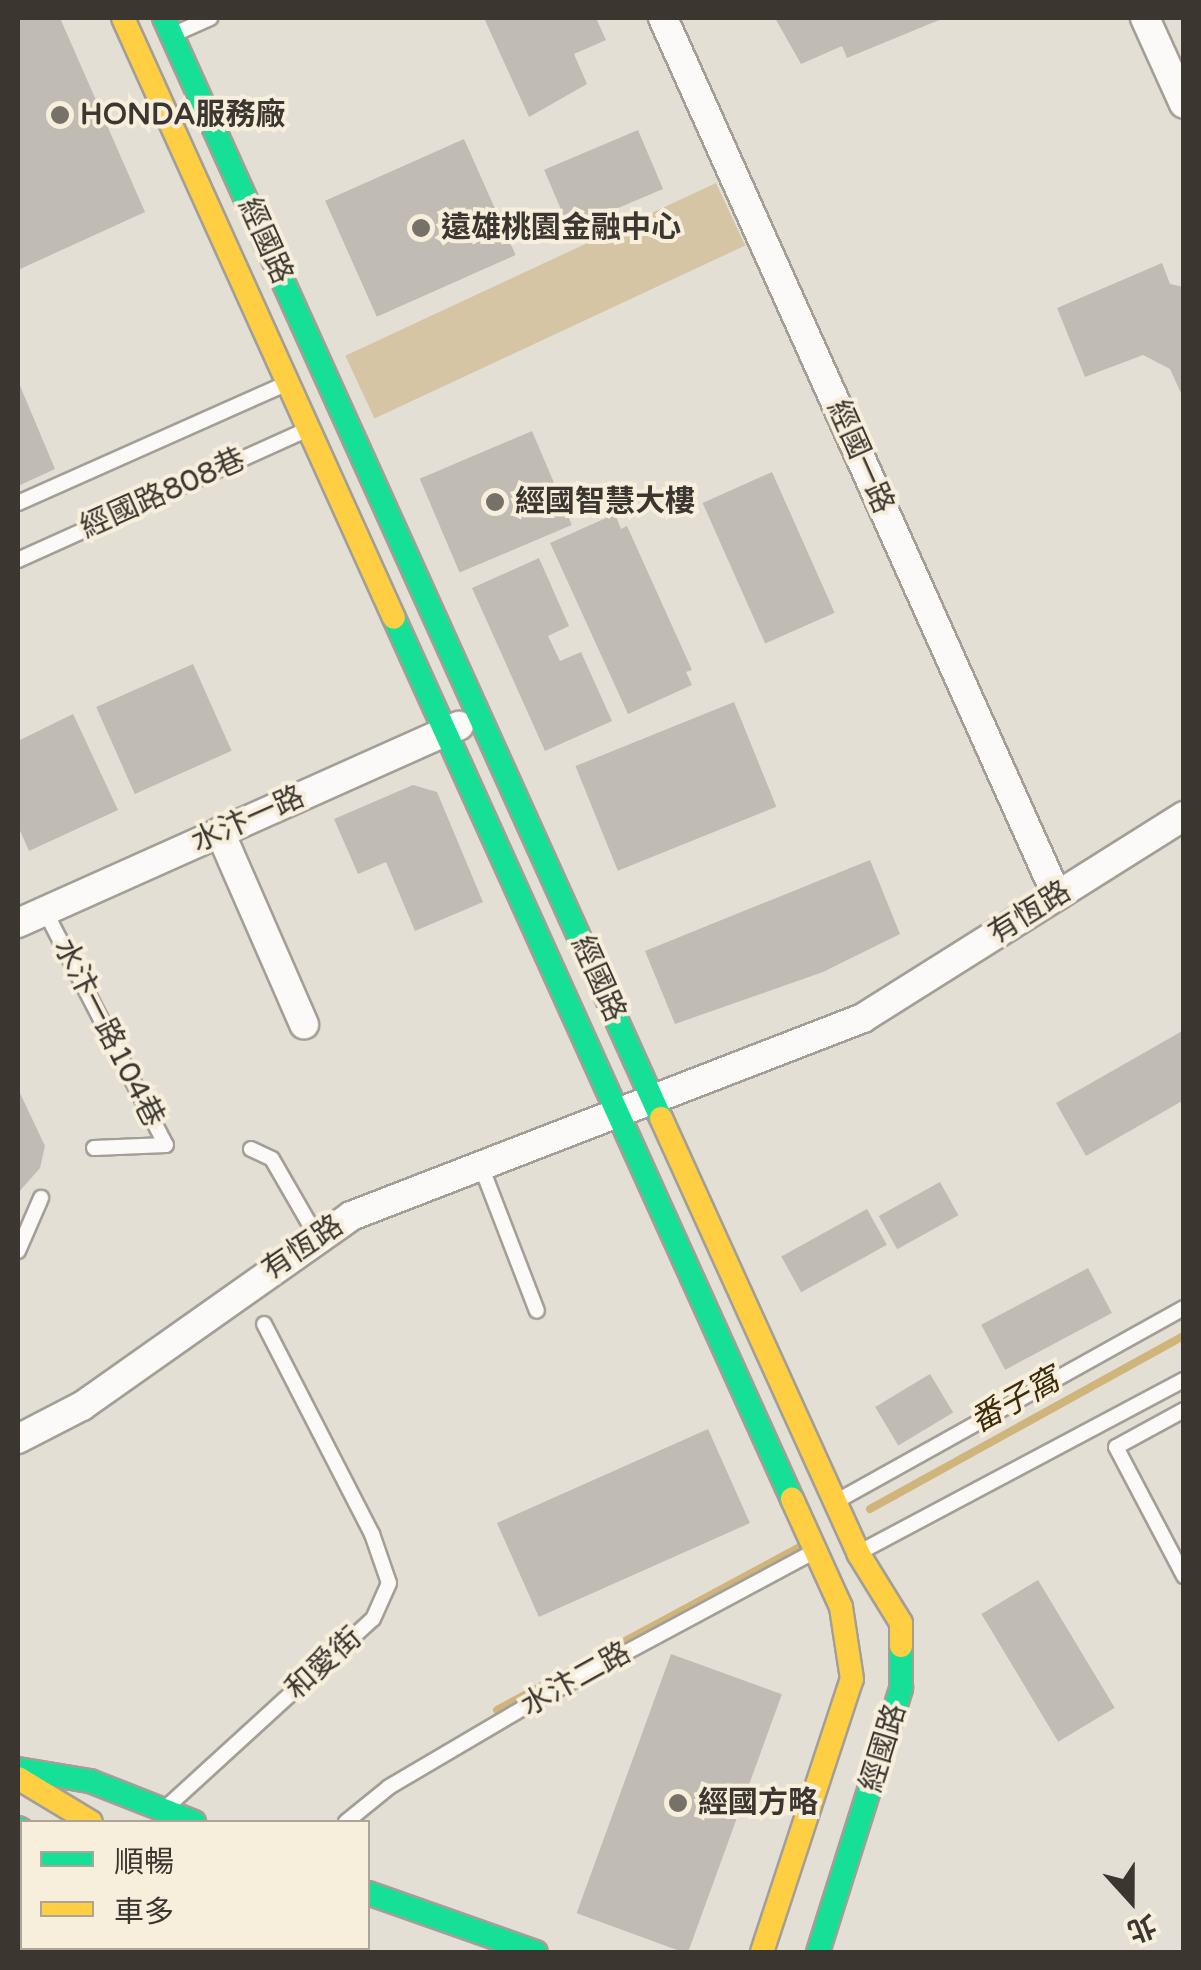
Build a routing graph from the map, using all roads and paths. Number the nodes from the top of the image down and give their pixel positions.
1 (123, 18) edge
2 (210, 18) edge
3 (663, 18) edge
4 (1155, 21) edge
5 (168, 26) edge
6 (1184, 104) edge
7 (287, 382) junction
8 (308, 428) junction
9 (18, 503) edge
10 (18, 560) edge
11 (478, 717) junction
12 (444, 732) junction
13 (1184, 816) edge
14 (220, 832) junction
15 (1057, 896) junction
16 (45, 911) junction
17 (18, 923) edge
18 (304, 1024) dead end
19 (653, 1100) junction
20 (617, 1113) junction
21 (94, 1148) dead end
22 (251, 1149) dead end
23 (481, 1166) junction
24 (41, 1198) dead end
25 (316, 1237) junction
26 (18, 1251) edge
27 (1184, 1308) edge
28 (537, 1311) dead end
29 (264, 1324) dead end
30 (1184, 1380) edge
31 (1184, 1410) edge
32 (18, 1438) edge
33 (834, 1502) junction
34 (814, 1551) junction
35 (858, 1553) junction
36 (1184, 1576) edge
37 (18, 1768) edge
38 (18, 1778) edge
39 (165, 1810) junction
40 (84, 1820) edge
41 (189, 1820) edge
42 (348, 1820) edge
43 (370, 1894) edge
44 (834, 1897) junction
45 (845, 1934) dead end
46 (536, 1952) edge
47 (762, 1952) edge
48 (818, 1952) edge

1 - 7 street, 經國路
2 - 5 lane
3 - 15 street, 經國一路
4 - 6 street
5 - 11 street, 經國路
7 - 8 street, 經國路
7 - 9 lane, 經國路808巷
8 - 10 lane, 經國路808巷
8 - 12 street, 經國路
11 - 12 street, 水汴一路
11 - 19 street, 經國路
12 - 14 street, 水汴一路
12 - 20 street, 經國路
13 - 15 street, 有恆路
14 - 16 street, 水汴一路
14 - 18 street
15 - 19 street, 有恆路
16 - 17 street, 水汴一路
16 - 21 lane, 水汴一路104巷
19 - 20 street, 有恆路
19 - 33 street, 經國路
20 - 23 street, 有恆路
20 - 34 street, 經國路
22 - 25 lane
23 - 25 street, 有恆路
23 - 28 lane
24 - 26 lane
25 - 32 street, 有恆路
27 - 33 lane
29 - 39 lane, 和愛街
30 - 35 lane
31 - 36 lane
33 - 34 lane
33 - 35 street, 經國路
34 - 35 lane
34 - 42 lane, 水汴二路
34 - 47 street, 經國路
35 - 44 street, 經國路
37 - 39 street
38 - 40 street
39 - 41 street
43 - 46 street
44 - 45 street
44 - 48 street, 經國路

